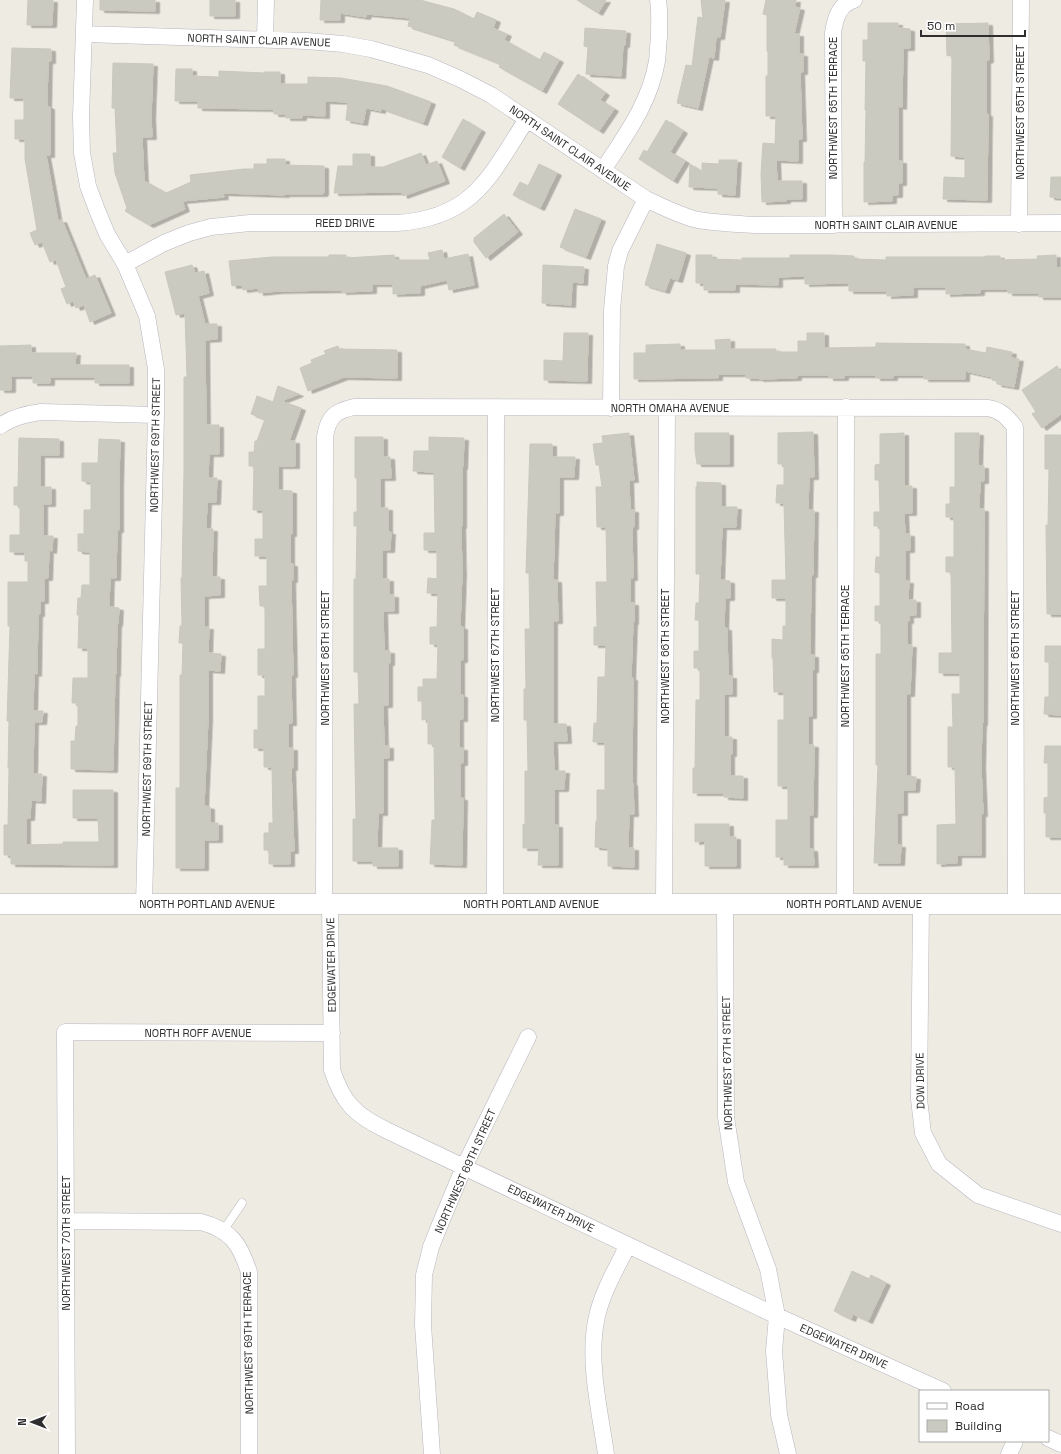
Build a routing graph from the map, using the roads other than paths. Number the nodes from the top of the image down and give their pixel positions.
1 (85, 0) edge
2 (266, 0) edge
3 (658, 0) edge
4 (854, 0) edge
5 (1021, 0) edge
6 (84, 34) junction
7 (265, 40) junction
8 (527, 118) junction
9 (603, 170) junction
10 (646, 199) junction
11 (1061, 223) edge
12 (1019, 224) junction
13 (834, 225) junction
14 (125, 264) junction
15 (496, 407) junction
16 (846, 407) junction
17 (611, 408) junction
18 (666, 408) junction
19 (335, 413) joint
20 (1005, 414) joint
21 (156, 416) junction
22 (0, 426) edge
23 (0, 904) edge
24 (144, 904) junction
25 (327, 904) junction
26 (495, 904) junction
27 (664, 904) junction
28 (725, 904) junction
29 (845, 904) junction
30 (921, 904) junction
31 (1016, 904) junction
32 (1061, 904) edge
33 (65, 1032) joint
34 (332, 1033) junction
35 (528, 1037) dead end
36 (464, 1167) junction
37 (242, 1203) dead end
38 (66, 1221) junction
39 (1061, 1224) edge
40 (223, 1231) junction
41 (628, 1245) junction
42 (777, 1316) junction
43 (941, 1390) edge
44 (1049, 1438) edge
45 (1015, 1442) edge
46 (1061, 1444) edge
47 (67, 1454) edge
48 (249, 1454) edge
49 (432, 1454) edge
50 (606, 1454) edge
51 (788, 1454) edge
52 (1009, 1454) edge

1 - 6 street, NORTHWEST 69TH STREET
2 - 7 street
3 - 9 street
4 - 13 street, NORTHWEST 65TH TERRACE
5 - 12 street, NORTHWEST 65TH STREET
6 - 7 street, NORTH SAINT CLAIR AVENUE
6 - 14 street, NORTHWEST 69TH STREET
7 - 8 street, NORTH SAINT CLAIR AVENUE
8 - 9 street, NORTH SAINT CLAIR AVENUE
8 - 14 street, REED DRIVE
9 - 10 street, NORTH SAINT CLAIR AVENUE
10 - 13 street, NORTH SAINT CLAIR AVENUE
10 - 17 street
11 - 12 street, NORTH SAINT CLAIR AVENUE
12 - 13 street, NORTH SAINT CLAIR AVENUE
14 - 21 street, NORTHWEST 69TH STREET
15 - 17 street, NORTH OMAHA AVENUE
15 - 19 street, NORTH OMAHA AVENUE
15 - 26 street, NORTHWEST 67TH STREET
16 - 18 street, NORTH OMAHA AVENUE
16 - 20 street, NORTH OMAHA AVENUE
16 - 29 street, NORTHWEST 65TH TERRACE
17 - 18 street, NORTH OMAHA AVENUE
18 - 27 street, NORTHWEST 66TH STREET
19 - 25 street, NORTHWEST 68TH STREET
20 - 31 street, NORTHWEST 65TH STREET
21 - 22 street
21 - 24 street, NORTHWEST 69TH STREET
23 - 24 street, NORTH PORTLAND AVENUE
24 - 25 street, NORTH PORTLAND AVENUE
25 - 26 street, NORTH PORTLAND AVENUE
25 - 34 street, EDGEWATER DRIVE
26 - 27 street, NORTH PORTLAND AVENUE
27 - 28 street, NORTH PORTLAND AVENUE
28 - 29 street, NORTH PORTLAND AVENUE
28 - 42 street, NORTHWEST 67TH STREET
29 - 30 street, NORTH PORTLAND AVENUE
30 - 31 street, NORTH PORTLAND AVENUE
30 - 39 street, DOW DRIVE
31 - 32 street, NORTH PORTLAND AVENUE
33 - 34 street, NORTH ROFF AVENUE
33 - 38 street, NORTHWEST 70TH STREET
34 - 36 street, EDGEWATER DRIVE
35 - 36 street, NORTHWEST 69TH STREET
36 - 41 street, EDGEWATER DRIVE
36 - 49 street, NORTHWEST 69TH STREET
37 - 40 lane
38 - 40 street, NORTHWEST 69TH TERRACE
38 - 47 street, NORTHWEST 70TH STREET
40 - 48 street, NORTHWEST 69TH TERRACE
41 - 42 street, EDGEWATER DRIVE
41 - 50 street
42 - 43 street, EDGEWATER DRIVE
42 - 51 street, NORTHWEST 67TH STREET
44 - 46 street
45 - 52 street

